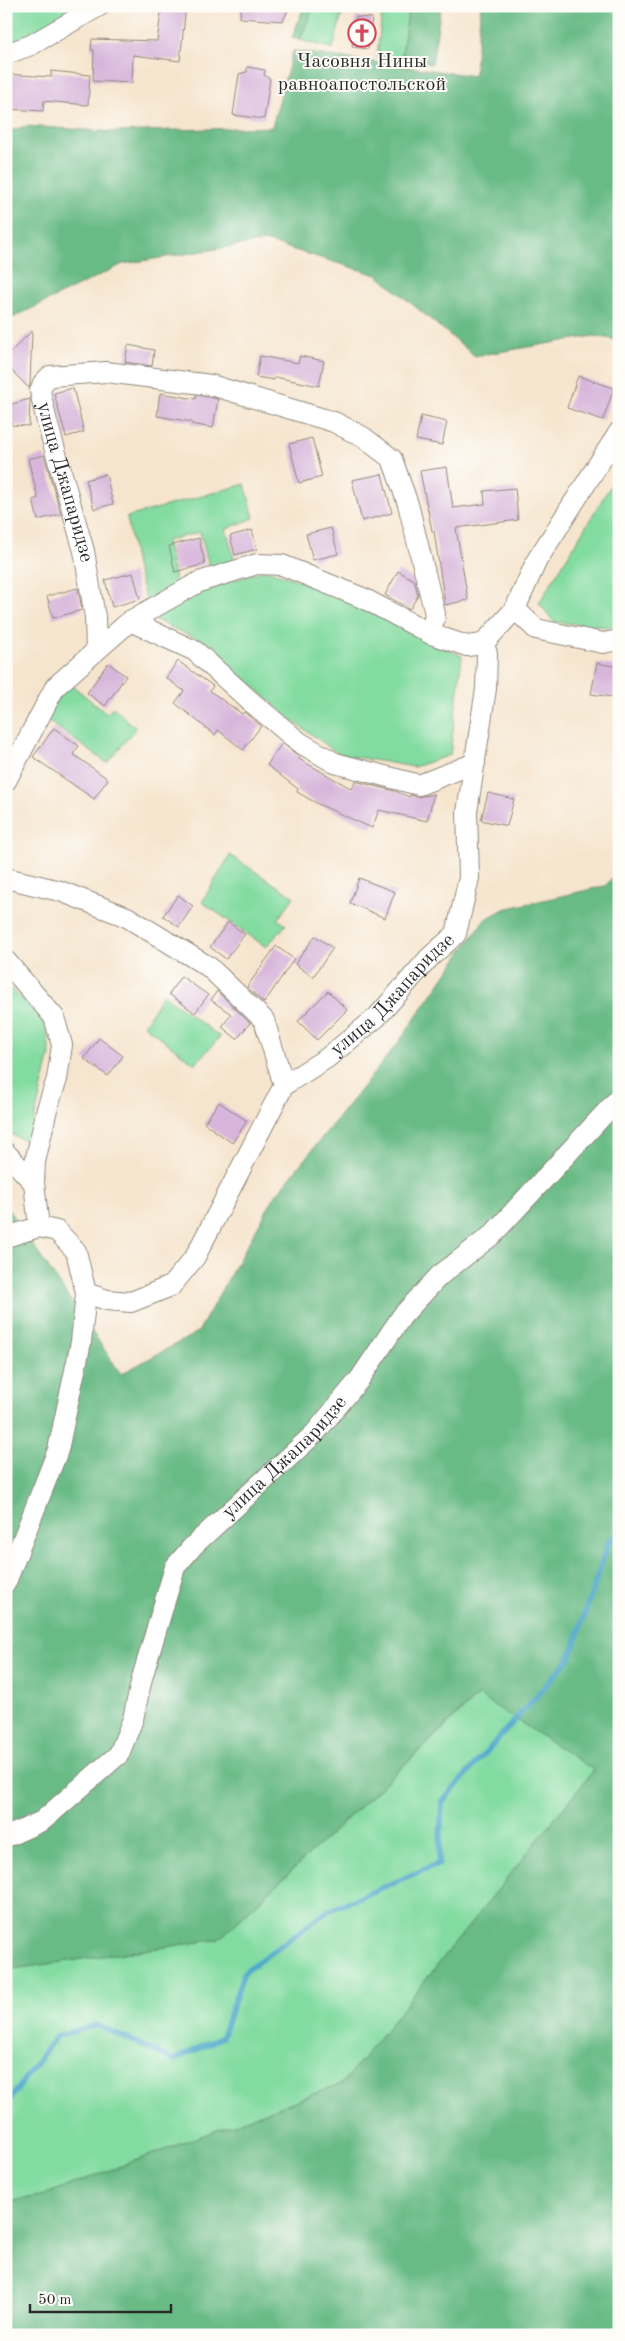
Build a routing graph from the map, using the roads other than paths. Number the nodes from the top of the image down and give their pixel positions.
1 (99, 6) edge
2 (6, 54) edge
3 (619, 432) edge
4 (515, 609) junction
5 (130, 621) junction
6 (431, 634) junction
7 (619, 640) edge
8 (483, 644) junction
9 (96, 651) junction
10 (475, 762) junction
11 (6, 781) edge
12 (6, 878) edge
13 (6, 961) edge
14 (284, 1085) junction
15 (619, 1098) edge
16 (6, 1153) edge
17 (34, 1183) junction
18 (39, 1227) junction
19 (6, 1237) edge
20 (86, 1293) junction
21 (6, 1582) edge
22 (6, 1834) edge

1 - 2 street
3 - 4 street
4 - 7 street
4 - 8 street
5 - 6 street
5 - 9 street
5 - 10 street
6 - 8 street
6 - 9 street, улица Джапаридзе
8 - 10 street, улица Джапаридзе
9 - 11 street
10 - 14 street, улица Джапаридзе
12 - 14 street
13 - 17 street
14 - 20 street
15 - 22 street, улица Джапаридзе
16 - 17 street
17 - 18 street
18 - 19 street
18 - 20 street
20 - 21 street

